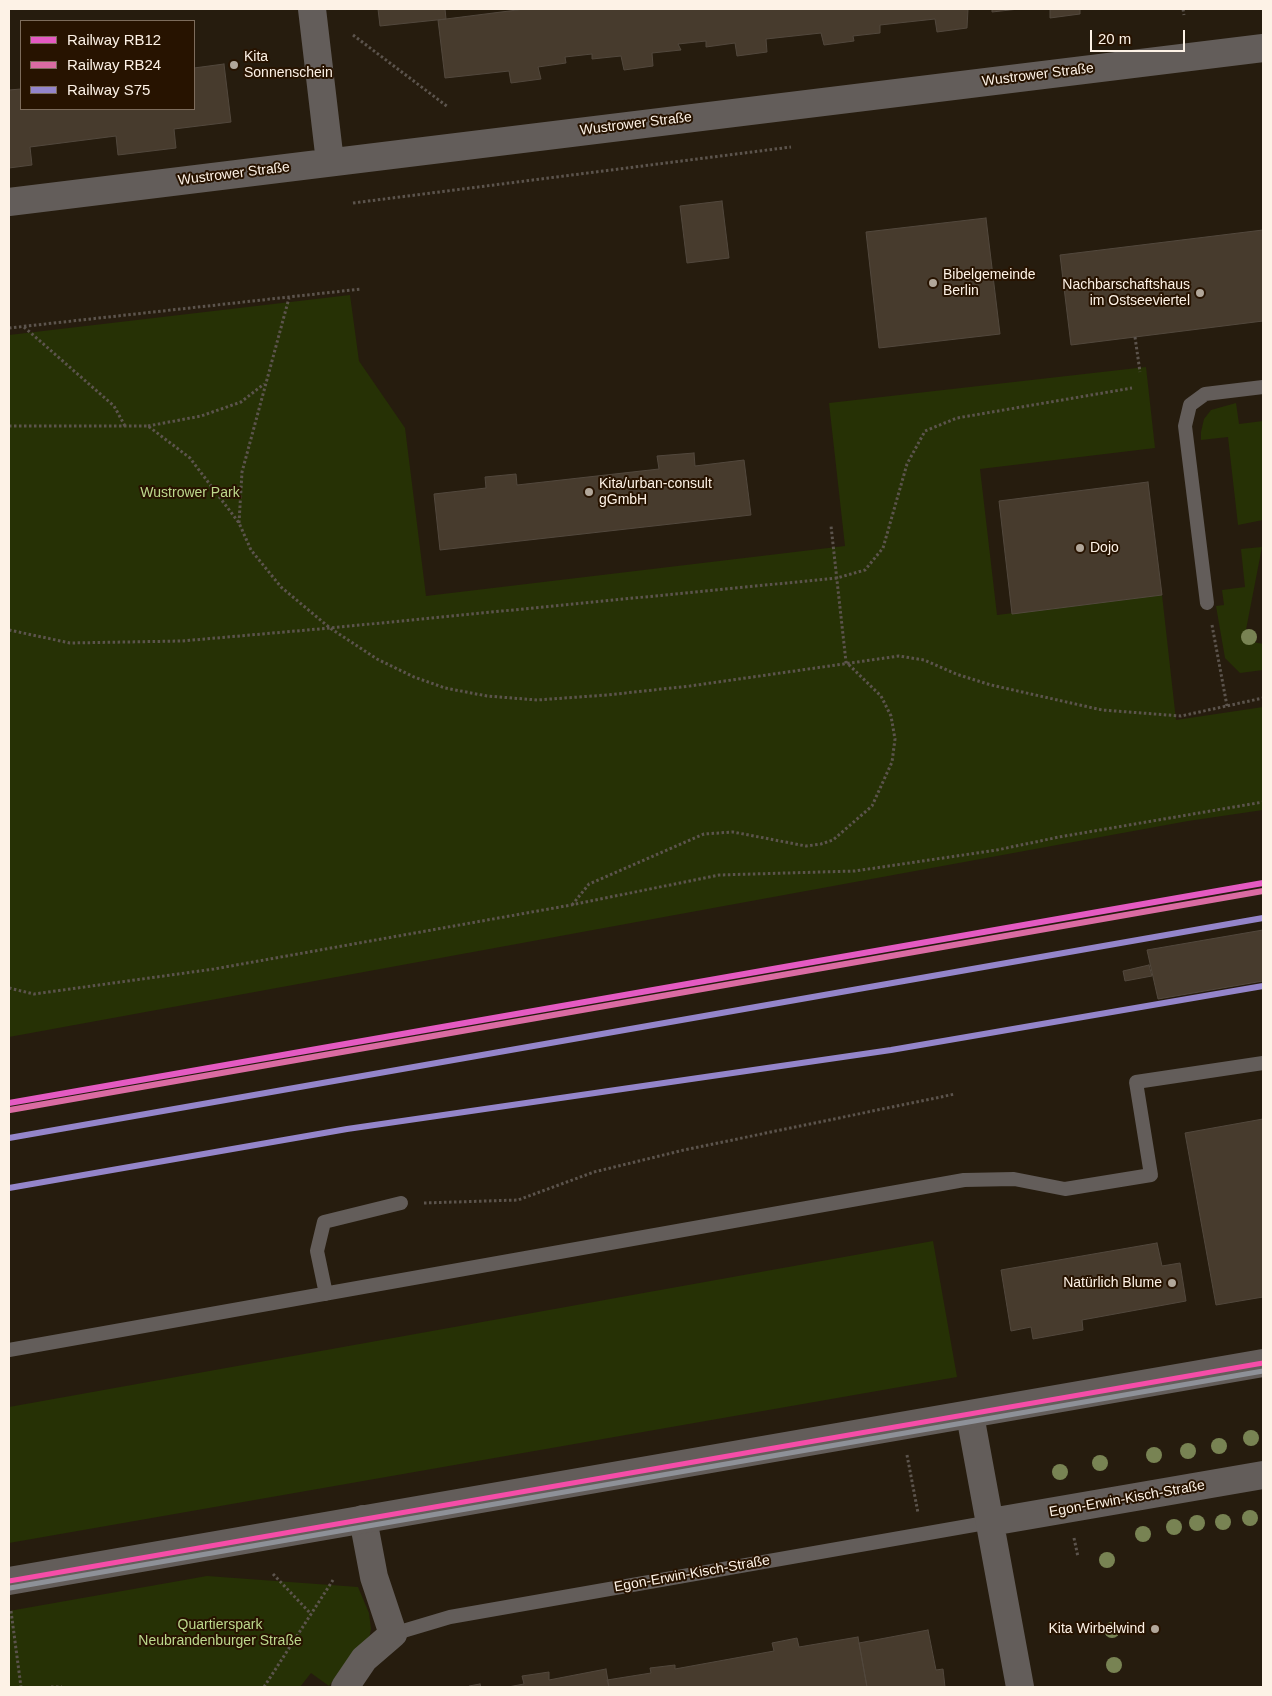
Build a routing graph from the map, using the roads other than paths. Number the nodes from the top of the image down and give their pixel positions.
1 (312, 9) edge
2 (1263, 48) edge
3 (330, 162) junction
4 (9, 202) edge
5 (1263, 387) edge
6 (1207, 603) road end
7 (1263, 1063) edge
8 (401, 1203) road end
9 (326, 1294) junction
10 (9, 1350) edge
11 (1263, 1363) edge
12 (970, 1415) junction
13 (1263, 1476) edge
14 (363, 1519) junction
15 (992, 1522) junction
16 (10, 1594) edge
17 (393, 1634) junction
18 (345, 1687) edge
19 (1020, 1687) edge

1 - 3 street
2 - 3 street, Wustrower Straße
3 - 4 street, Wustrower Straße
5 - 6 lane
7 - 9 lane
8 - 9 lane
9 - 10 lane
11 - 12 street
12 - 14 street
12 - 15 street
13 - 15 street, Egon-Erwin-Kisch-Straße
14 - 16 street
14 - 17 street
15 - 17 lane, Egon-Erwin-Kisch-Straße
15 - 19 street
17 - 18 street

